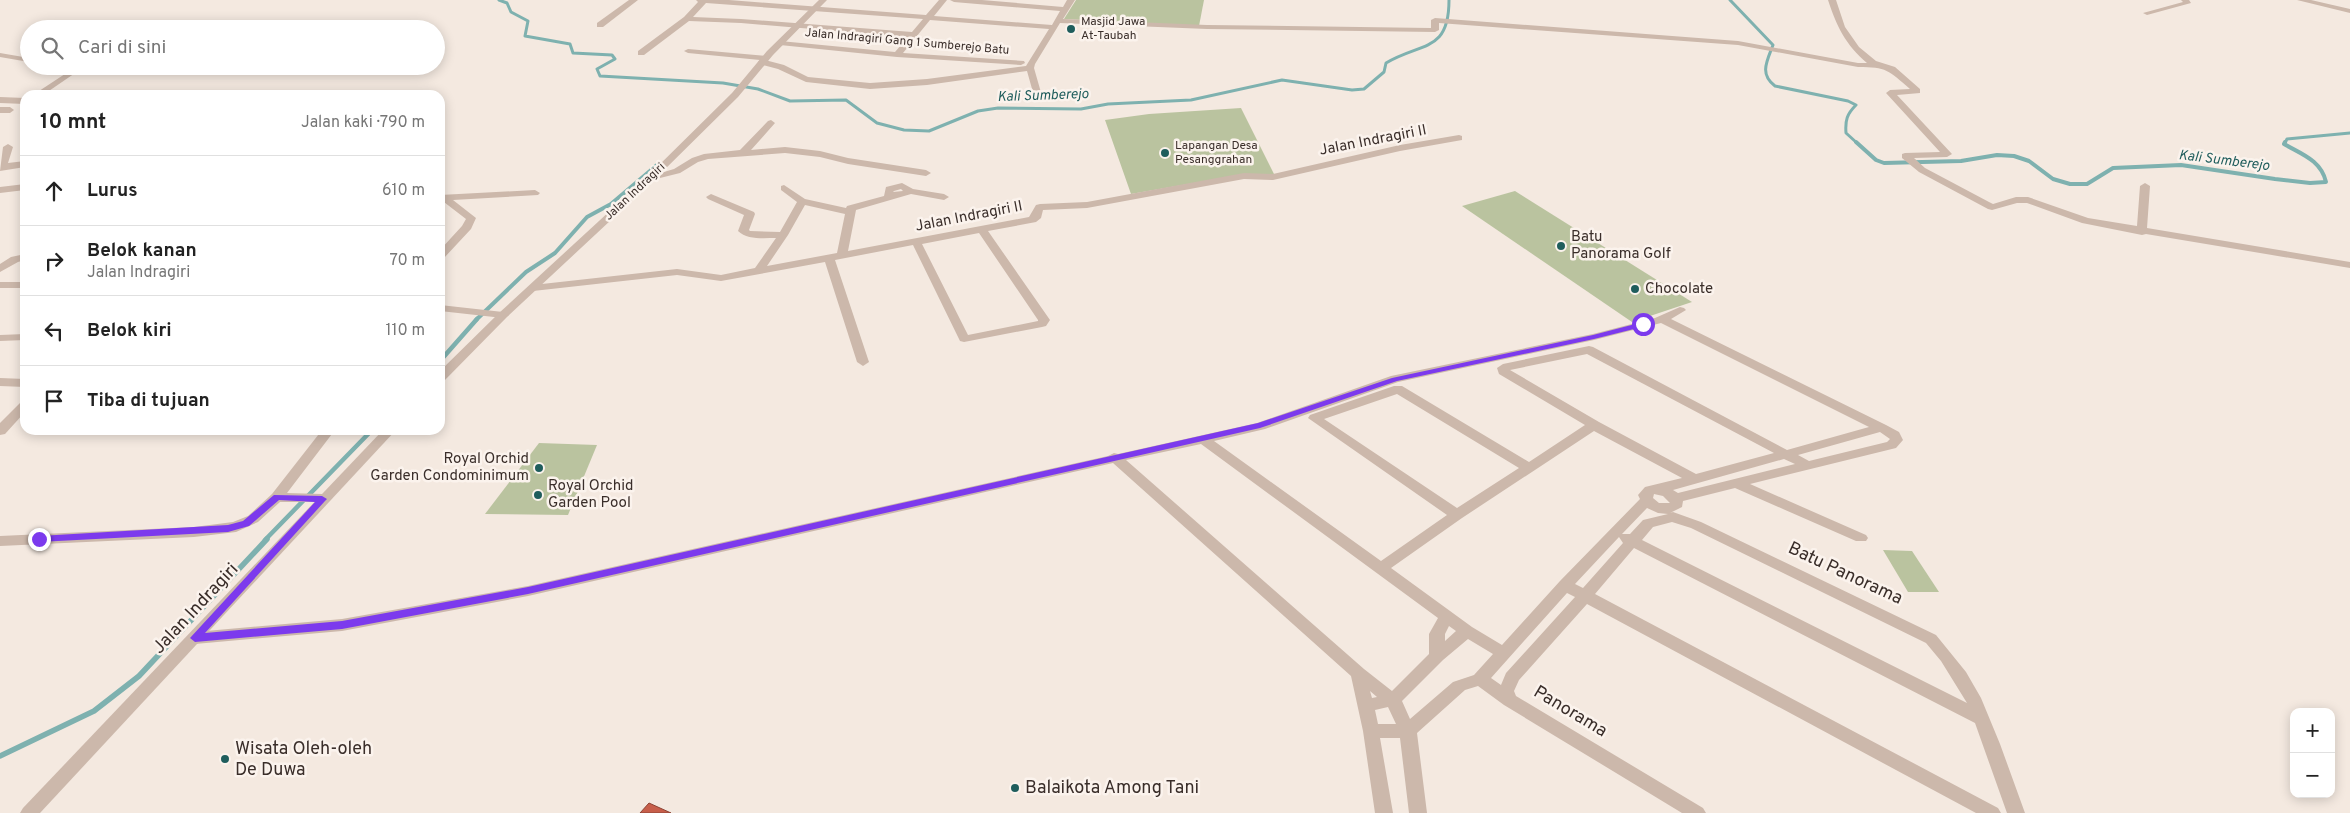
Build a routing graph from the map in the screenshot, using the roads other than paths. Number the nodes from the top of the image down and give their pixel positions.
1 (634, 0) edge
2 (700, 0) edge
3 (704, 0) edge
4 (823, 0) edge
5 (942, 0) edge
6 (954, 0) edge
7 (1071, 0) edge
8 (1832, 0) edge
9 (2185, 0) edge
10 (2302, 0) edge
11 (815, 7) junction
12 (1066, 9) junction
13 (2350, 11) edge
14 (2147, 13) dead end
15 (929, 18) junction
16 (687, 19) junction
17 (1056, 24) junction
18 (600, 25) dead end
19 (796, 25) junction
20 (915, 34) junction
21 (780, 43) junction
22 (688, 52) dead end
23 (641, 53) dead end
24 (897, 54) junction
25 (0, 55) edge
26 (20, 58) edge
27 (764, 60) junction
28 (1877, 65) junction
29 (1030, 66) junction
30 (68, 75) edge
31 (45, 90) edge
32 (1038, 96) dead end
33 (0, 100) edge
34 (20, 101) edge
35 (771, 123) dead end
36 (1459, 138) dead end
37 (8, 147) dead end
38 (743, 153) junction
39 (20, 165) edge
40 (0, 167) edge
41 (926, 174) dead end
42 (652, 177) junction
43 (2145, 186) dead end
44 (20, 188) edge
45 (784, 188) dead end
46 (0, 190) edge
47 (535, 193) dead end
48 (445, 197) edge
49 (711, 197) dead end
50 (944, 197) dead end
51 (445, 199) edge
52 (802, 201) junction
53 (848, 212) junction
54 (982, 230) junction
55 (2142, 232) junction
56 (783, 235) junction
57 (917, 243) junction
58 (445, 250) edge
59 (842, 256) junction
60 (20, 258) edge
61 (829, 259) junction
62 (2350, 265) edge
63 (0, 269) edge
64 (759, 270) junction
65 (20, 285) edge
66 (0, 286) edge
67 (533, 288) junction
68 (445, 309) edge
69 (1680, 310) dead end
70 (498, 314) junction
71 (1662, 319) junction
72 (20, 337) edge
73 (0, 338) edge
74 (863, 362) dead end
75 (445, 372) edge
76 (0, 382) edge
77 (20, 383) edge
78 (20, 410) edge
79 (1594, 425) junction
80 (1881, 428) junction
81 (1, 429) edge
82 (325, 435) edge
83 (385, 435) edge
84 (1203, 439) junction
85 (1786, 454) junction
86 (1114, 457) junction
87 (1806, 465) junction
88 (1529, 468) junction
89 (1696, 480) junction
90 (1735, 483) junction
91 (1659, 489) junction
92 (278, 498) junction
93 (316, 500) junction
94 (1646, 501) junction
95 (1674, 508) junction
96 (1457, 515) junction
97 (1616, 533) junction
98 (1861, 538) dead end
99 (0, 541) edge
100 (1633, 541) junction
101 (1381, 568) junction
102 (1565, 584) junction
103 (1585, 596) junction
104 (1446, 616) junction
105 (1467, 631) junction
106 (195, 638) junction
107 (1504, 653) junction
108 (1436, 656) junction
109 (1358, 673) junction
110 (1480, 679) junction
111 (1393, 700) junction
112 (1510, 700) junction
113 (1365, 706) junction
114 (1980, 718) junction
115 (1371, 731) junction
116 (1408, 731) junction
117 (29, 813) edge
118 (1384, 813) edge
119 (1418, 813) edge
120 (1697, 813) edge
121 (1992, 813) edge
122 (2016, 813) edge

1 - 18 street
2 - 3 street
3 - 11 street
3 - 16 street
4 - 11 street, Jalan Indragiri
5 - 15 street
6 - 12 street
7 - 12 street
8 - 28 street
9 - 14 street
10 - 13 street
11 - 15 street
11 - 19 street, Jalan Indragiri
12 - 17 street
15 - 17 street
15 - 20 street
16 - 19 street
16 - 23 street
17 - 28 street
17 - 29 street
19 - 20 street
19 - 21 street, Jalan Indragiri
20 - 24 street
21 - 24 street, Jalan Indragiri Gang 1 Sumberejo Batu
21 - 27 street, Jalan Indragiri
22 - 27 street
24 - 29 street, Jalan Indragiri Gang 1 Sumberejo Batu
25 - 26 street
27 - 29 street
27 - 42 street, Jalan Indragiri
28 - 55 street
29 - 32 street
30 - 31 street
33 - 34 street
35 - 38 street
36 - 54 street, Jalan Indragiri II
37 - 40 street
38 - 41 street
38 - 42 street
39 - 40 street
42 - 67 street, Jalan Indragiri
43 - 55 street
44 - 46 street
45 - 52 street
47 - 48 street
49 - 56 street
50 - 53 street
51 - 58 street
52 - 53 street
52 - 56 street
53 - 59 street
54 - 57 street, Jalan Indragiri II
54 - 57 street
55 - 62 street
56 - 64 street
57 - 59 street, Jalan Indragiri II
59 - 61 street, Jalan Indragiri II
60 - 63 street
61 - 64 street, Jalan Indragiri II
61 - 74 street
64 - 67 street, Jalan Indragiri II
65 - 66 street
67 - 70 street, Jalan Indragiri
68 - 70 street
69 - 71 street
70 - 75 street, Jalan Indragiri
71 - 80 street
71 - 84 street
72 - 73 street
76 - 77 street
78 - 81 street
79 - 85 street
79 - 88 street
79 - 89 street
80 - 85 street
80 - 87 street
82 - 92 street
83 - 93 street, Jalan Indragiri
84 - 86 street
84 - 101 street
85 - 87 street
85 - 89 street
86 - 106 street
86 - 109 street
87 - 90 street
88 - 96 street
88 - 96 street
89 - 91 street
90 - 95 street
90 - 98 street
91 - 94 street
91 - 95 street
92 - 93 street
92 - 99 street
93 - 106 street, Jalan Indragiri
94 - 95 street
94 - 97 street
95 - 100 street
95 - 114 street, Batu Panorama
96 - 101 street
97 - 100 street
97 - 102 street
100 - 103 street
100 - 114 street
101 - 104 street
102 - 103 street
102 - 107 street
103 - 112 street, Panorama
103 - 121 street
104 - 105 street
104 - 108 street
105 - 107 street
105 - 108 street
106 - 117 street, Jalan Indragiri
107 - 110 street
108 - 111 street
109 - 111 street
109 - 113 street
110 - 112 street
110 - 116 street
111 - 113 street
111 - 116 street
112 - 120 street, Panorama
113 - 115 street
114 - 122 street, Batu Panorama
115 - 116 street
115 - 118 street
116 - 119 street

